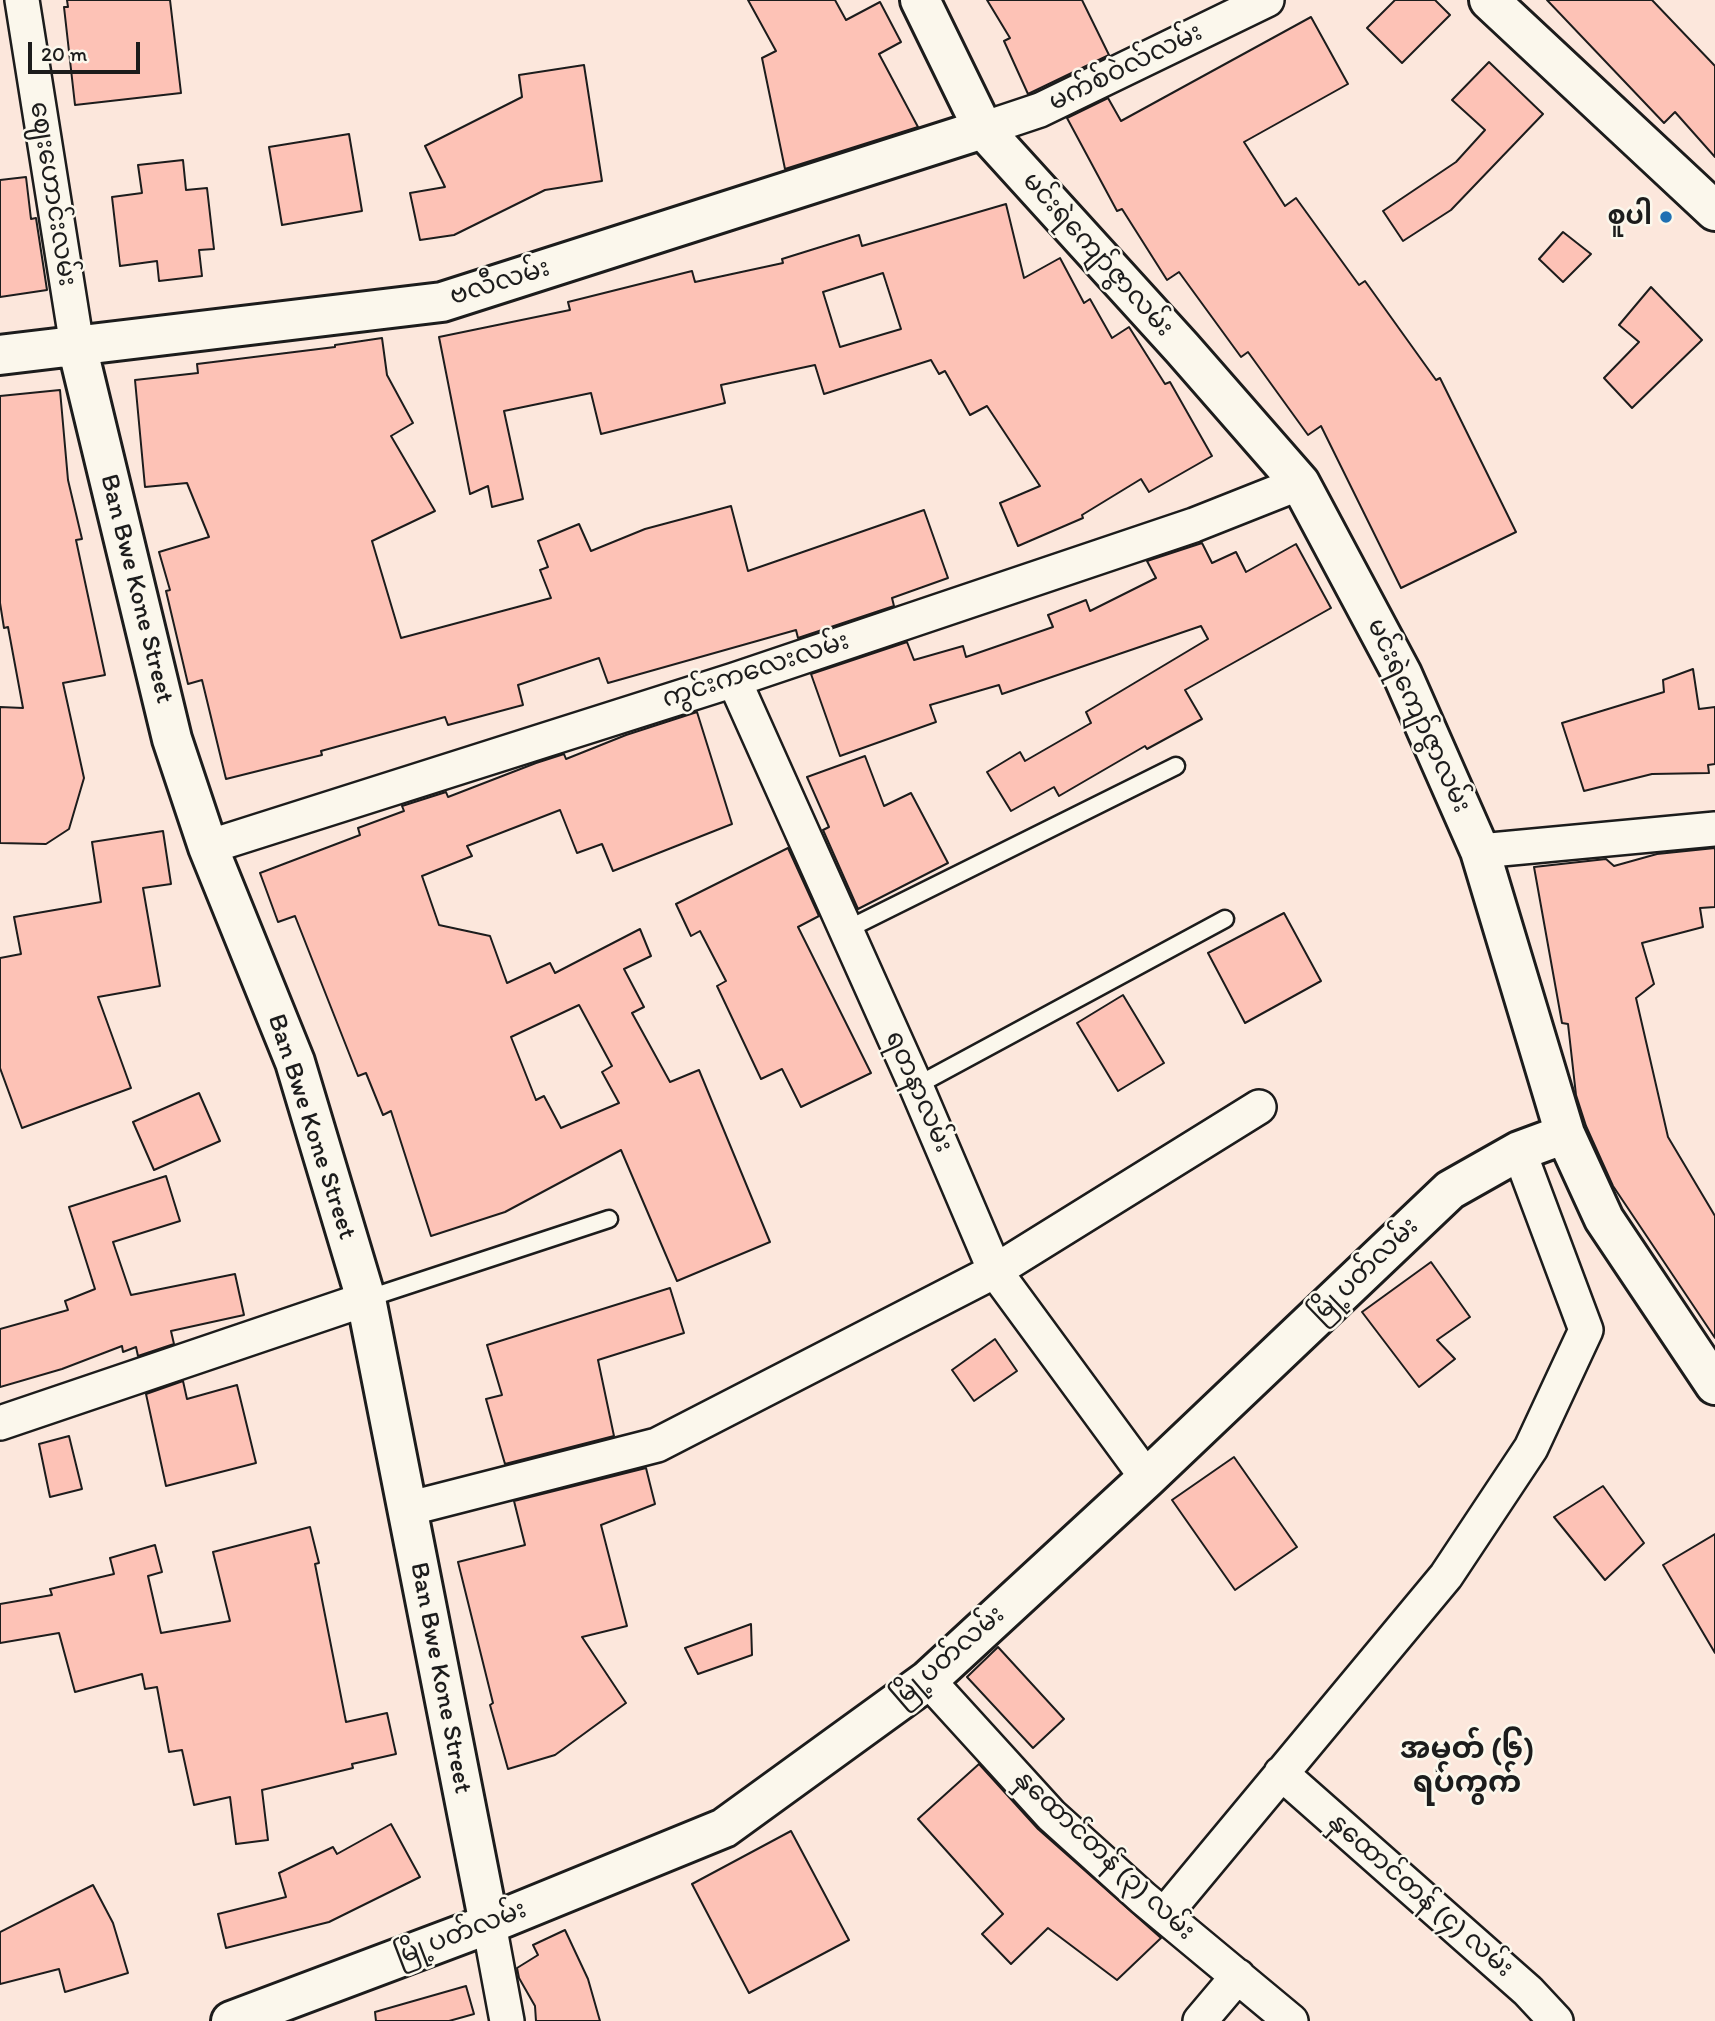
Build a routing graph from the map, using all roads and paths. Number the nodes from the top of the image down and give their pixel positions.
1 (22, 0) edge
2 (920, 0) edge
3 (1267, 0) edge
4 (1489, 0) edge
5 (982, 129) junction
6 (1715, 211) edge
7 (76, 346) junction
8 (0, 355) edge
9 (1300, 482) junction
10 (734, 680) junction
11 (1175, 765) dead end
12 (1715, 829) edge
13 (208, 847) junction
14 (1480, 851) junction
15 (1225, 919) dead end
16 (846, 929) junction
17 (916, 1086) junction
18 (1259, 1107) dead end
19 (1565, 1134) junction
20 (1519, 1151) junction
21 (609, 1219) dead end
22 (996, 1272) junction
23 (366, 1299) junction
24 (1715, 1385) edge
25 (0, 1423) edge
26 (1147, 1478) junction
27 (407, 1509) junction
28 (928, 1680) junction
29 (1281, 1773) junction
30 (1164, 1915) junction
31 (489, 1924) junction
32 (1238, 1976) junction
33 (231, 2021) edge
34 (507, 2021) edge
35 (1200, 2021) edge
36 (1291, 2021) edge
37 (1556, 2021) edge

1 - 7 street, ဈေးဟောင်းလမ်း
2 - 5 street, မင်းရဲကျော်ဇွာလမ်း
3 - 5 street, မက်စ်ဝဲလ်လမ်း
4 - 6 street
5 - 7 street, ဗလီလမ်း
5 - 9 street, မင်းရဲကျော်ဇွာလမ်း
7 - 8 street, ဗလီလမ်း
7 - 13 street, Ban Bwe Kone Street
9 - 10 street, ကွင်းကလေးလမ်း
9 - 14 street, မင်းရဲကျော်ဇွာလမ်း
10 - 13 street, ကွင်းကလေးလမ်း
10 - 16 street, ရတနာလမ်း
11 - 16 lane
12 - 14 street
13 - 23 street, Ban Bwe Kone Street
14 - 19 street, မင်းရဲကျော်ဇွာလမ်း
15 - 17 lane
16 - 17 street, ရတနာလမ်း
17 - 22 street, ရတနာလမ်း
18 - 22 street
19 - 20 street, မြို့ပတ်လမ်း
19 - 24 street, မင်းရဲကျော်ဇွာလမ်း
20 - 26 street, မြို့ပတ်လမ်း
20 - 29 street
21 - 23 lane
22 - 26 street, ရတနာလမ်း
22 - 27 street
23 - 25 street
23 - 27 street, Ban Bwe Kone Street
26 - 28 street, မြို့ပတ်လမ်း
27 - 31 street, Ban Bwe Kone Street
28 - 30 street, နှထောင်တန် (၃) လမ်း
28 - 31 street, မြို့ပတ်လမ်း
29 - 30 street
29 - 37 street, နှထောင်တန် (၄) လမ်း
30 - 32 street, နှထောင်တန် (၃) လမ်း
31 - 33 street, မြို့ပတ်လမ်း
31 - 34 street
32 - 35 street
32 - 36 street, နှထောင်တန် (၃) လမ်း

